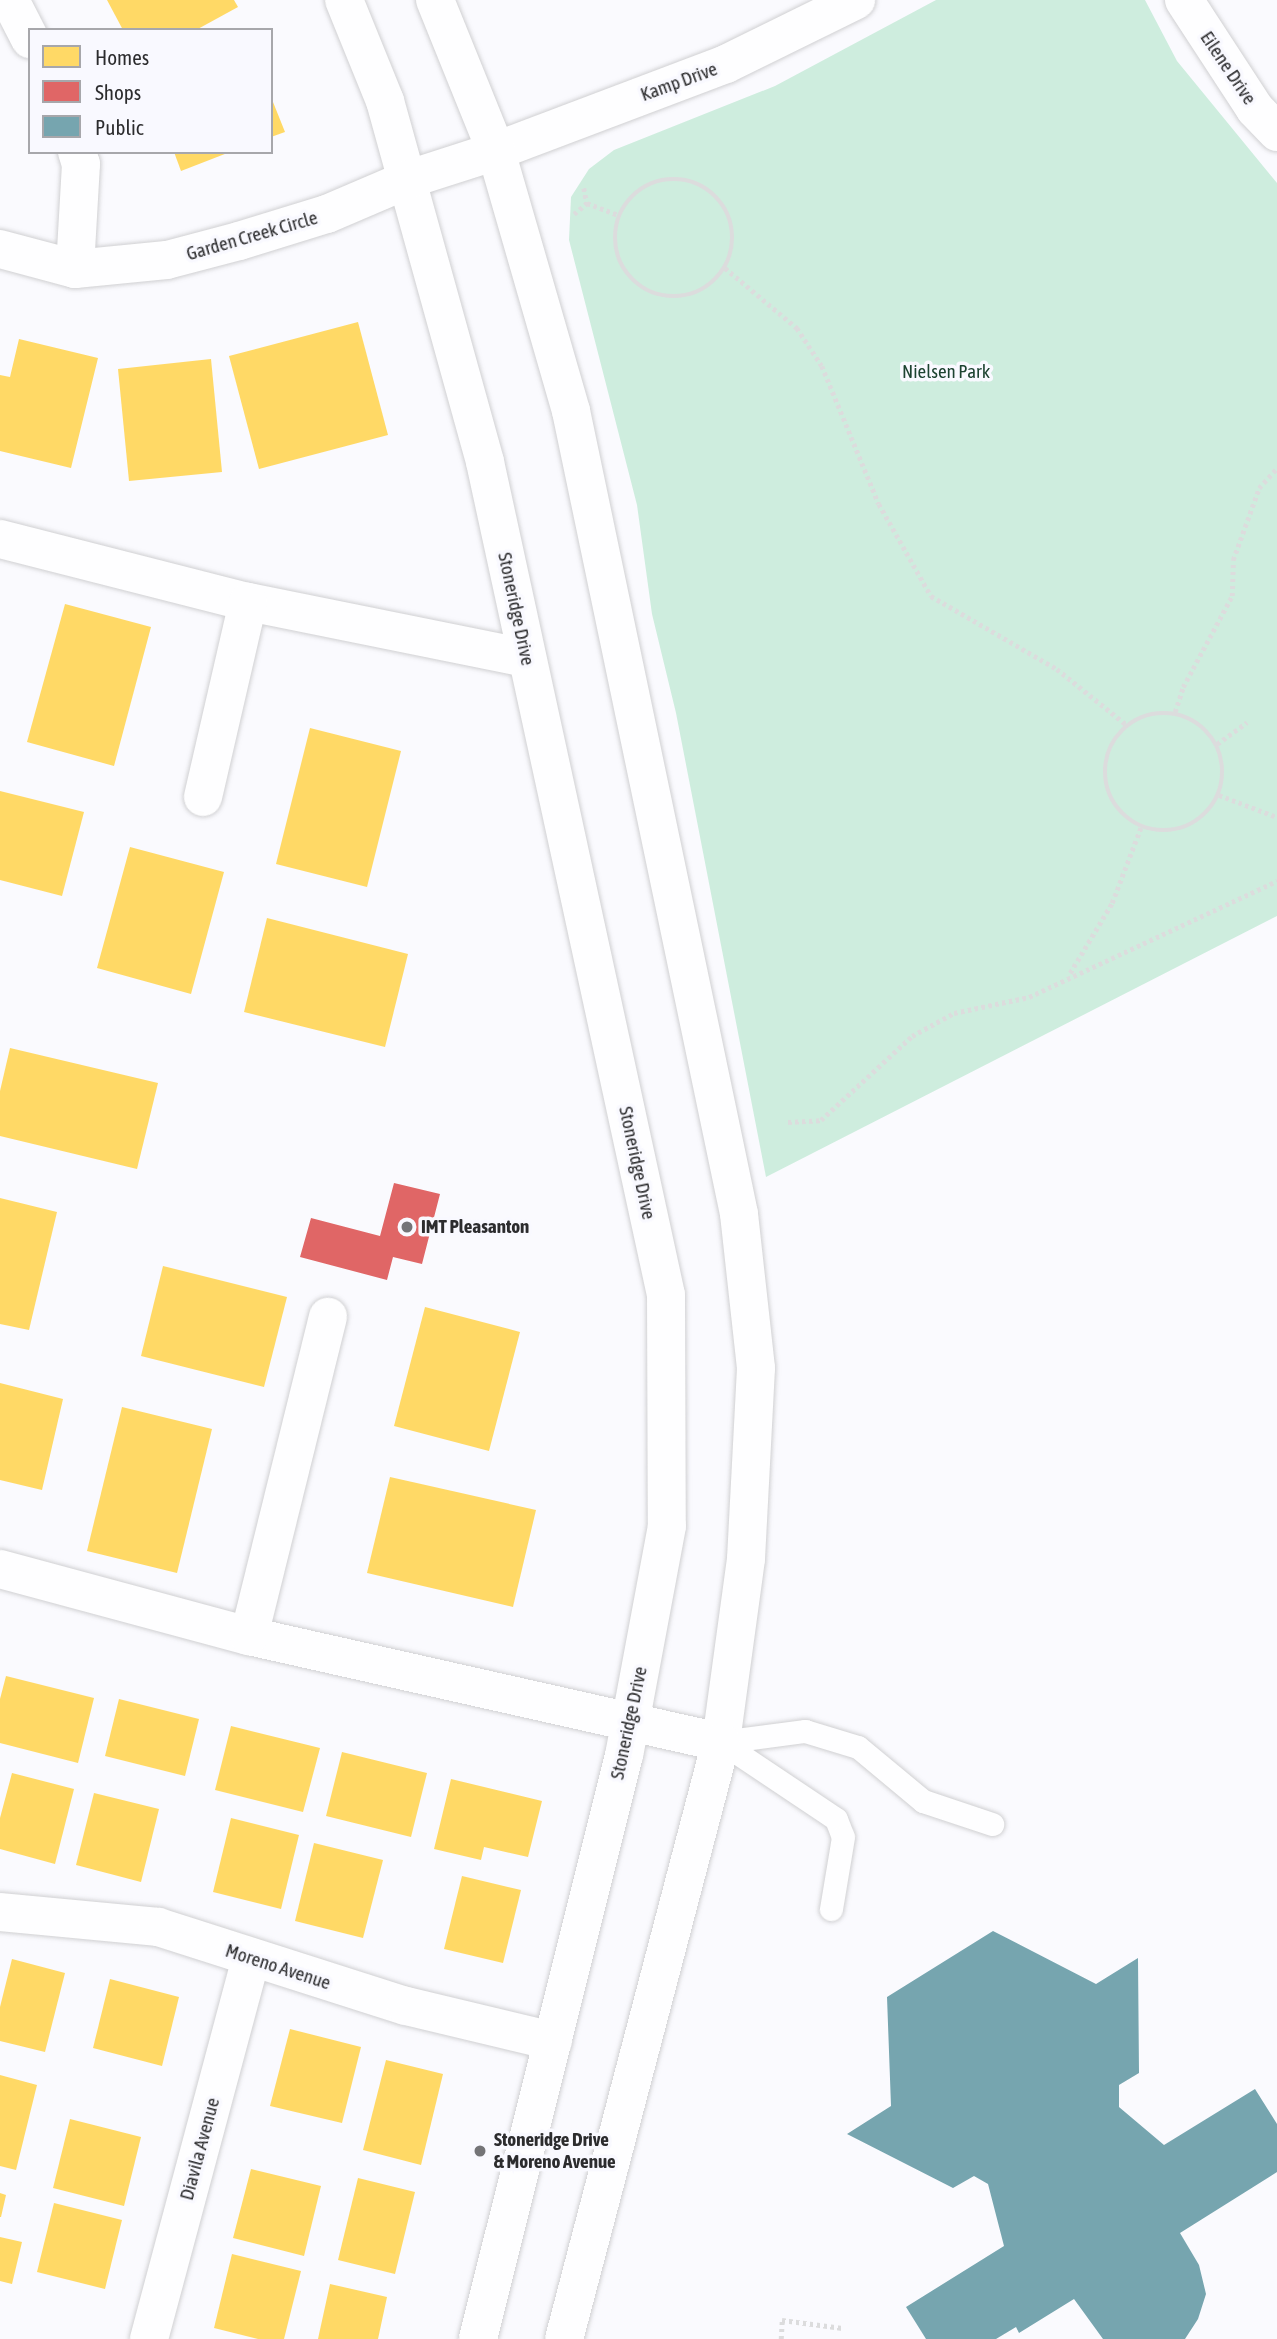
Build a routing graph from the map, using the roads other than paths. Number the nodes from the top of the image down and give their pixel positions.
1 (10, 0) edge
2 (344, 0) edge
3 (435, 0) edge
4 (856, 0) edge
5 (1184, 0) edge
6 (28, 35) edge
7 (1277, 132) edge
8 (496, 151) junction
9 (78, 154) edge
10 (409, 179) junction
11 (0, 249) edge
12 (75, 269) junction
13 (0, 539) edge
14 (248, 602) junction
15 (526, 658) junction
16 (203, 797) dead end
17 (328, 1317) dead end
18 (0, 1569) edge
19 (249, 1636) junction
20 (631, 1722) junction
21 (721, 1742) junction
22 (992, 1824) dead end
23 (831, 1909) dead end
24 (0, 1912) edge
25 (251, 1959) junction
26 (553, 2041) junction
27 (149, 2339) edge
28 (478, 2339) edge
29 (564, 2339) edge

1 - 6 main road
2 - 10 main road, Stoneridge Drive
3 - 8 main road
4 - 8 main road, Kamp Drive
5 - 7 main road, Eilene Drive
8 - 10 main road, Garden Creek Circle
8 - 21 main road
9 - 12 main road
10 - 12 main road, Garden Creek Circle
10 - 15 main road, Stoneridge Drive
11 - 12 main road, Garden Creek Circle
13 - 14 main road
14 - 15 main road
14 - 16 main road
15 - 20 main road, Stoneridge Drive
17 - 19 main road
18 - 19 main road
19 - 20 main road
20 - 21 main road
20 - 26 main road, Stoneridge Drive
21 - 22 lane
21 - 23 lane
21 - 29 main road
24 - 25 main road, Moreno Avenue
25 - 26 main road, Moreno Avenue
25 - 27 main road, Diavila Avenue
26 - 28 main road, Stoneridge Drive

